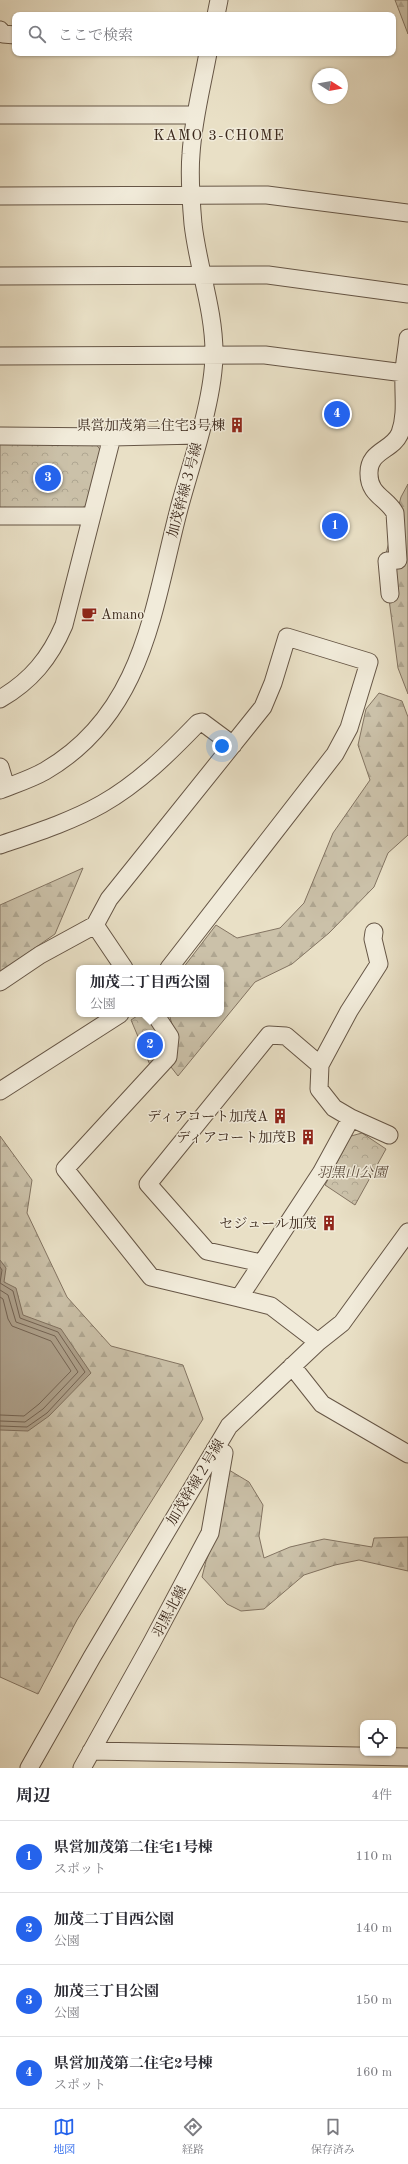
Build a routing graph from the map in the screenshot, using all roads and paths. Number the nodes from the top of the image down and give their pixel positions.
1 (219, 0) edge
2 (217, 12) edge
3 (0, 30) edge
4 (12, 35) edge
5 (207, 56) edge
6 (0, 115) edge
7 (196, 115) junction
8 (0, 196) edge
9 (191, 196) junction
10 (408, 213) edge
11 (0, 276) edge
12 (204, 276) junction
13 (408, 294) edge
14 (408, 338) edge
15 (0, 356) edge
16 (214, 356) junction
17 (404, 373) junction
18 (407, 392) edge
19 (198, 435) junction
20 (0, 436) edge
21 (112, 437) junction
22 (0, 516) edge
23 (91, 516) junction
24 (402, 516) edge
25 (390, 594) dead end
26 (0, 699) edge
27 (233, 745) junction
28 (0, 767) edge
29 (3, 789) edge
30 (0, 845) edge
31 (95, 925) junction
32 (374, 932) dead end
33 (122, 965) edge
34 (171, 965) edge
35 (0, 982) edge
36 (115, 1017) edge
37 (157, 1017) edge
38 (320, 1065) junction
39 (0, 1091) edge
40 (351, 1118) junction
41 (389, 1135) dead end
42 (408, 1232) edge
43 (262, 1263) junction
44 (239, 1298) junction
45 (318, 1342) junction
46 (292, 1366) junction
47 (215, 1449) junction
48 (408, 1454) edge
49 (90, 1751) junction
50 (408, 1757) edge
51 (29, 1768) edge
52 (82, 1768) edge

1 - 2 street
3 - 4 street
5 - 7 street, 加茂幹線３号線
6 - 7 street
7 - 9 street, 加茂幹線３号線
8 - 9 street
9 - 10 street
9 - 12 street, 加茂幹線３号線
11 - 12 street
12 - 13 street
12 - 16 street, 加茂幹線３号線
14 - 17 street
15 - 16 street
16 - 17 street
16 - 19 street, 加茂幹線３号線
17 - 18 street
18 - 24 street
19 - 21 street
19 - 29 street, 加茂幹線３号線
20 - 21 street
21 - 23 street
22 - 23 street
23 - 26 street
24 - 25 street
27 - 30 street
27 - 31 street
27 - 34 street
28 - 29 street
31 - 33 street
31 - 35 street
32 - 38 street
36 - 39 street
37 - 44 street
38 - 40 street
38 - 43 street
40 - 41 street
40 - 43 street
42 - 45 street, 加茂幹線２号線
43 - 44 street
44 - 45 street
45 - 46 street, 加茂幹線２号線
46 - 47 street, 加茂幹線２号線
46 - 48 street
47 - 49 street, 羽黒北線
47 - 51 street, 加茂幹線２号線
49 - 50 street
49 - 52 street, 羽黒北線

